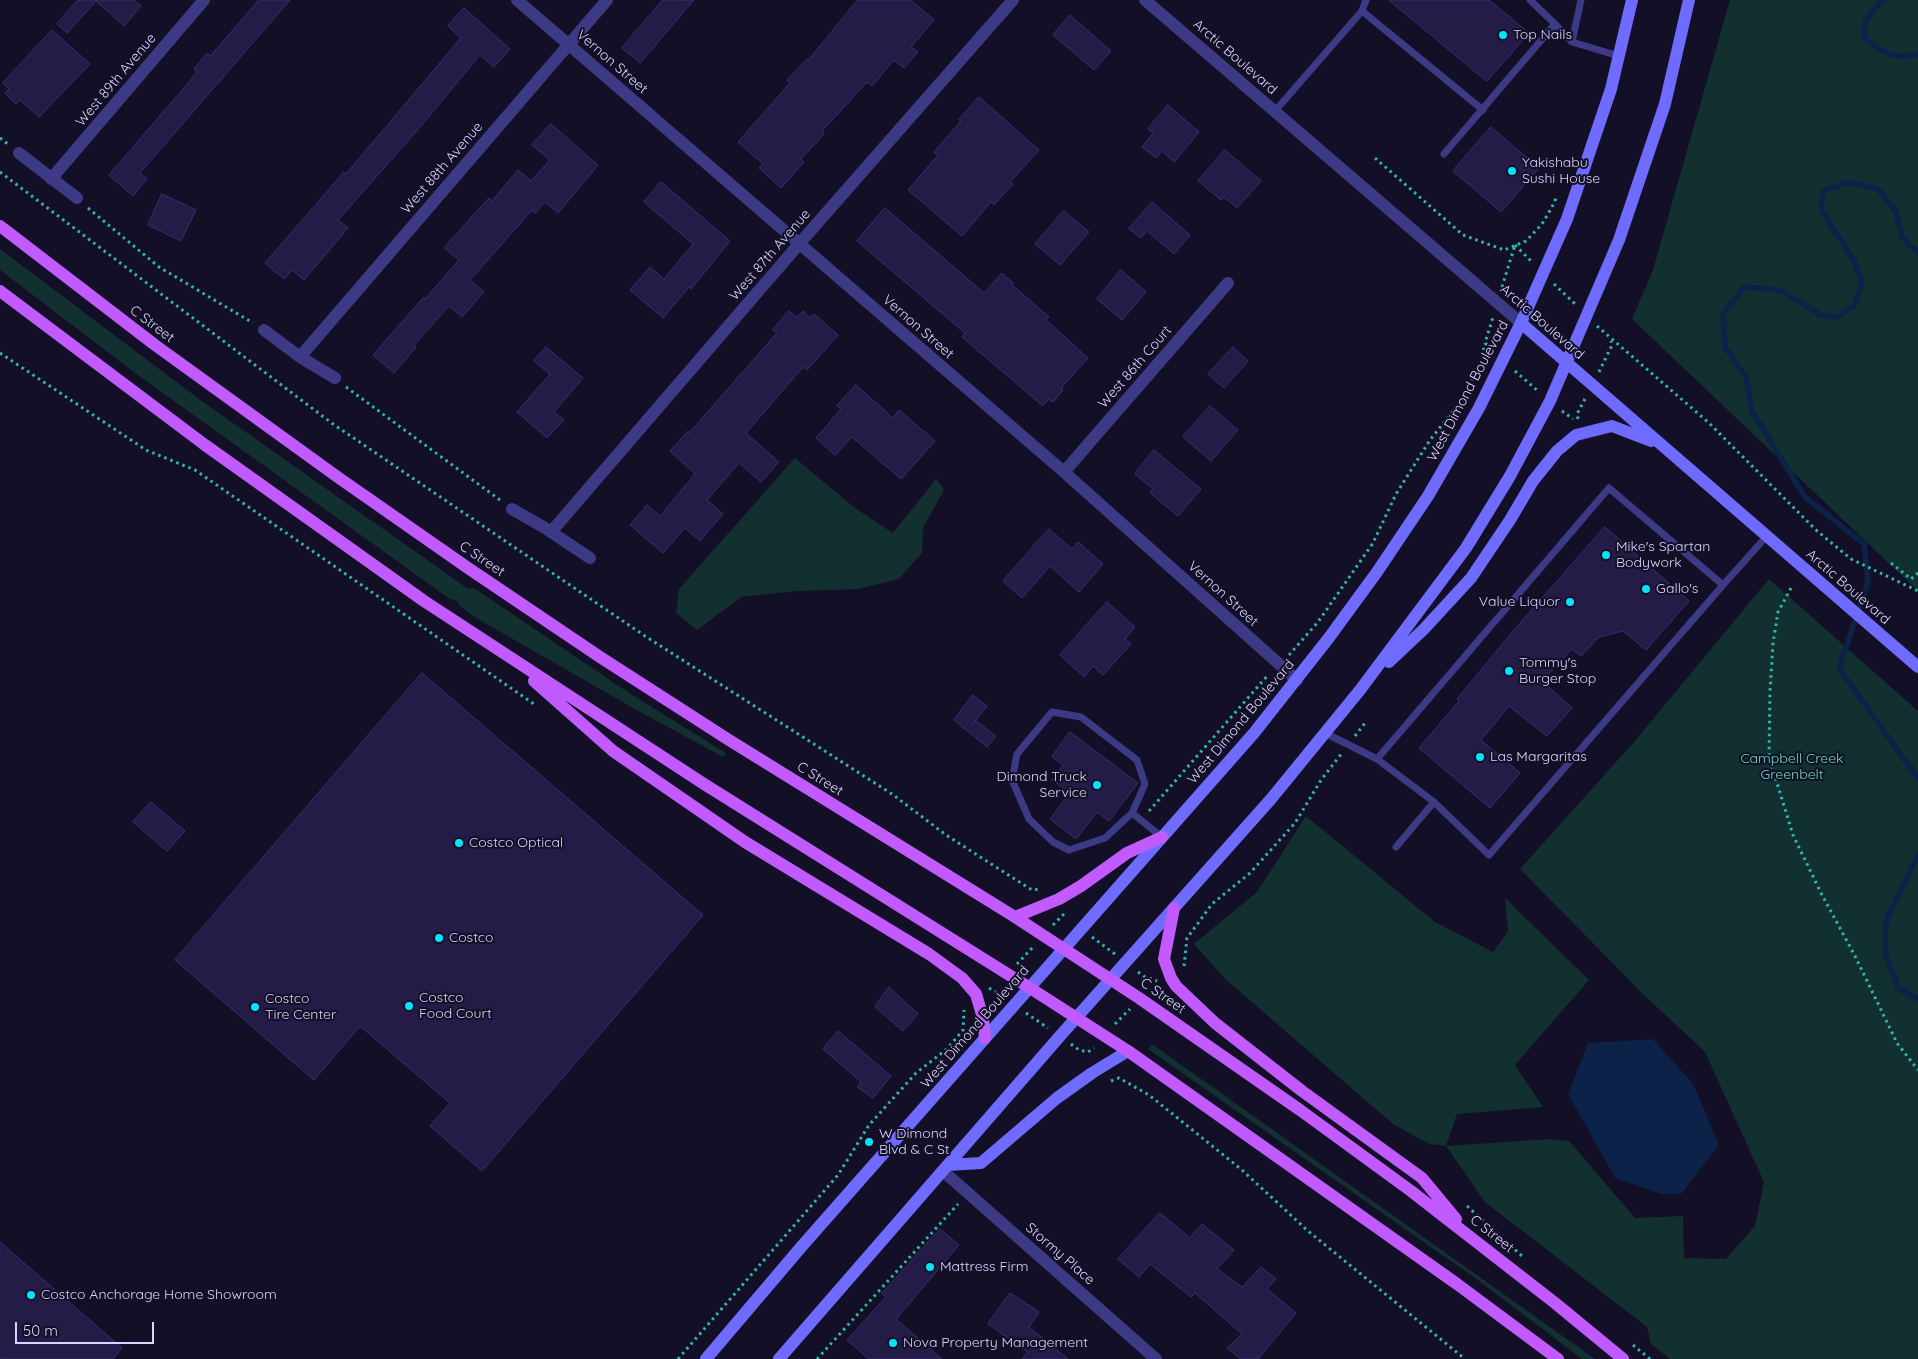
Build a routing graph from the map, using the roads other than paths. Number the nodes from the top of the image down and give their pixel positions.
1 (204, 0) edge
2 (517, 0) edge
3 (607, 0) edge
4 (1014, 0) edge
5 (1145, 0) edge
6 (1366, 0) edge
7 (1530, 0) edge
8 (1581, 0) edge
9 (1632, 0) edge
10 (1689, 0) edge
11 (1362, 11) junction
12 (1555, 24) junction
13 (1572, 42) junction
14 (568, 44) junction
15 (1619, 56) junction
16 (1483, 110) junction
17 (1275, 112) junction
18 (19, 153) dead end
19 (1444, 154) dead end
20 (51, 179) junction
21 (77, 198) road end
22 (0, 226) edge
23 (800, 244) junction
24 (1228, 283) dead end
25 (0, 291) edge
26 (1521, 323) junction
27 (264, 330) road end
28 (300, 356) junction
29 (1567, 363) junction
30 (335, 378) road end
31 (1660, 445) junction
32 (1064, 472) junction
33 (512, 509) road end
34 (551, 532) junction
35 (1766, 537) junction
36 (590, 558) dead end
37 (1724, 585) junction
38 (500, 651) junction
39 (1918, 667) edge
40 (1297, 680) junction
41 (1360, 690) junction
42 (1325, 733) junction
43 (1377, 759) junction
44 (1434, 802) junction
45 (1132, 813) junction
46 (1162, 837) junction
47 (1396, 847) dead end
48 (1174, 908) junction
49 (1015, 916) junction
50 (1064, 949) junction
51 (1111, 980) junction
52 (1030, 988) junction
53 (1076, 1019) junction
54 (985, 1038) junction
55 (1128, 1052) junction
56 (945, 1168) junction
57 (1472, 1238) junction
58 (706, 1359) edge
59 (779, 1359) edge
60 (1156, 1359) edge
61 (1558, 1359) edge
62 (1623, 1359) edge

1 - 20 street, West 89th Avenue
2 - 14 street, Vernon Street
3 - 14 street, West 88th Avenue
4 - 23 street, West 87th Avenue
5 - 17 street, Arctic Boulevard
6 - 11 lane
7 - 12 lane
8 - 13 lane
9 - 15 main road, West Dimond Boulevard
10 - 29 main road
11 - 16 lane
11 - 17 lane
12 - 13 lane
12 - 16 lane
13 - 15 lane
14 - 23 street, Vernon Street
14 - 28 street, West 88th Avenue
15 - 26 main road, West Dimond Boulevard
16 - 19 lane
17 - 26 street, Arctic Boulevard
18 - 20 street
20 - 21 street
22 - 49 main road, C Street
23 - 32 street, Vernon Street
23 - 34 street, West 87th Avenue
24 - 32 street, West 86th Court
25 - 38 main road
26 - 29 main road, Arctic Boulevard
26 - 40 main road, West Dimond Boulevard
27 - 28 street
28 - 30 street
29 - 31 main road, Arctic Boulevard
29 - 41 main road
31 - 35 main road, Arctic Boulevard
31 - 41 main road
32 - 40 street, Vernon Street
33 - 34 street
34 - 36 street
35 - 37 lane
35 - 39 main road, Arctic Boulevard
37 - 43 lane
37 - 44 lane
38 - 52 main road
38 - 54 main road
40 - 46 main road, West Dimond Boulevard
41 - 42 main road
42 - 43 lane
42 - 48 main road
43 - 44 lane
44 - 47 lane
45 - 45 lane
45 - 46 lane
46 - 49 main road
46 - 50 main road, West Dimond Boulevard
48 - 51 main road
48 - 57 main road
49 - 50 main road, C Street
50 - 51 main road, C Street
50 - 52 main road, West Dimond Boulevard
51 - 53 main road
51 - 57 main road, C Street
52 - 53 main road
52 - 54 main road, West Dimond Boulevard
53 - 55 main road
53 - 56 main road
54 - 58 main road, West Dimond Boulevard
55 - 56 main road
55 - 61 main road
56 - 59 main road
56 - 60 street, Stormy Place
57 - 62 main road, C Street

